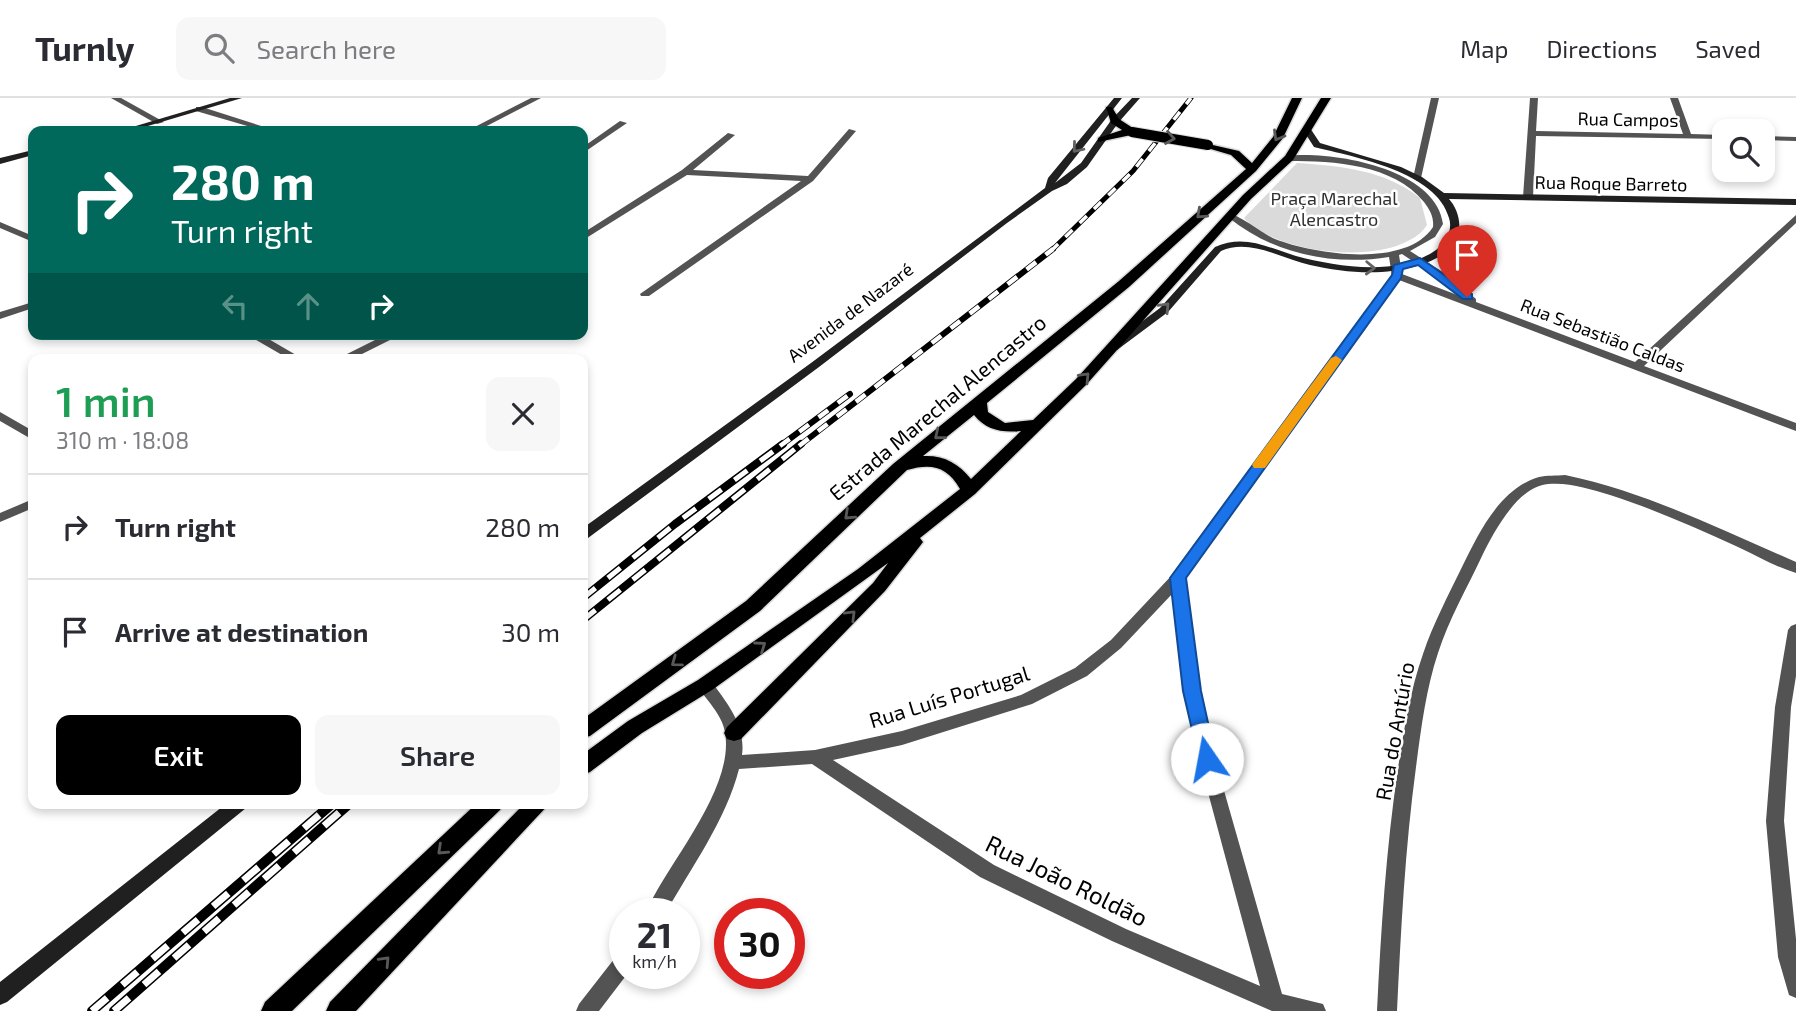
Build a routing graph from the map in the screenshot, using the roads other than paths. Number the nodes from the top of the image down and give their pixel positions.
1 (115, 98) edge
2 (238, 98) edge
3 (537, 98) edge
4 (1118, 98) edge
5 (1136, 98) edge
6 (1297, 98) edge
7 (1326, 98) edge
8 (1435, 98) edge
9 (1534, 98) edge
10 (1674, 98) edge
11 (199, 109) junction
12 (1110, 109) junction
13 (160, 121) junction
14 (1115, 121) junction
15 (623, 123) dead end
16 (142, 126) edge
17 (256, 126) edge
18 (481, 126) edge
19 (1307, 130) junction
20 (852, 131) dead end
21 (1131, 132) junction
22 (1532, 133) junction
23 (732, 135) dead end
24 (1688, 136) junction
25 (1712, 137) edge
26 (1775, 138) edge
27 (1796, 139) edge
28 (1102, 140) junction
29 (1317, 145) junction
30 (588, 148) edge
31 (28, 154) edge
32 (1289, 158) junction
33 (1338, 159) junction
34 (0, 161) edge
35 (1252, 169) junction
36 (685, 172) junction
37 (1417, 178) junction
38 (810, 179) junction
39 (1048, 189) junction
40 (1426, 195) junction
41 (1441, 195) junction
42 (1528, 197) junction
43 (1796, 202) edge
44 (1232, 216) junction
45 (1796, 218) edge
46 (0, 225) edge
47 (588, 233) edge
48 (28, 237) edge
49 (1420, 261) junction
50 (1398, 262) junction
51 (645, 294) dead end
52 (1478, 307) junction
53 (28, 308) edge
54 (0, 316) edge
55 (262, 340) edge
56 (384, 340) edge
57 (1112, 349) junction
58 (289, 354) edge
59 (353, 354) edge
60 (1636, 367) junction
61 (980, 403) junction
62 (0, 416) edge
63 (1035, 424) junction
64 (1796, 427) edge
65 (28, 433) edge
66 (899, 468) junction
67 (969, 490) junction
68 (28, 505) edge
69 (0, 518) edge
70 (928, 524) junction
71 (588, 531) edge
72 (1796, 568) edge
73 (1178, 578) junction
74 (1796, 630) edge
75 (705, 685) junction
76 (588, 726) edge
77 (734, 733) junction
78 (815, 757) junction
79 (588, 762) edge
80 (733, 762) junction
81 (232, 809) edge
82 (486, 809) edge
83 (533, 809) edge
84 (663, 898) edge
85 (609, 982) edge
86 (1796, 988) edge
87 (0, 995) edge
88 (1274, 1002) junction
89 (274, 1011) edge
90 (339, 1011) edge
91 (586, 1011) edge
92 (1316, 1011) edge
93 (1387, 1011) edge

1 - 13 street
2 - 11 main road
3 - 18 street
4 - 12 main road, Avenida de Nazaré
5 - 14 main road
6 -> 35 main road, Estrada Marechal Alencastro
7 - 19 main road
8 - 37 street
9 - 22 street
10 - 24 street
11 - 13 main road
11 - 17 street
12 - 14 main road
12 -> 39 main road, Avenida de Nazaré
13 - 16 main road
14 - 21 main road
14 - 28 main road
15 - 30 street
19 - 29 main road
19 - 32 main road
20 - 38 street
21 - 28 main road
21 -> 35 main road, bridge
22 - 24 street, Rua Campos
22 - 42 street
23 - 36 street
24 - 25 street, Rua Campos
26 - 27 street
28 - 39 main road
29 - 33 street
29 - 37 main road
31 - 34 main road
32 - 33 street
32 - 44 main road
33 - 40 street
35 -> 61 main road, Estrada Marechal Alencastro
36 - 38 street
36 - 47 street
37 - 41 main road
38 - 51 street
39 - 71 main road, Avenida de Nazaré
40 - 41 street, Rua Roque Barreto
40 - 50 street
41 - 42 main road, Rua Roque Barreto
41 - 49 main road
42 - 43 main road, Rua Roque Barreto
44 - 50 street
44 - 57 main road
45 - 60 street
46 - 48 street
49 - 50 street
49 - 50 main road
49 - 52 street
50 - 52 street, Rua Sebastião Caldas
57 -> 50 main road
50 - 73 street, Rua Luís Portugal
52 - 60 street, Rua Sebastião Caldas
53 - 54 street
55 - 58 street
56 - 59 street
63 -> 57 main road
60 - 64 street, Rua Sebastião Caldas
61 - 63 main road
61 -> 66 main road, Estrada Marechal Alencastro
62 - 65 street
63 - 67 main road
66 - 67 main road
66 -> 76 main road, Estrada Marechal Alencastro
67 - 70 main road
68 - 69 street
75 -> 70 main road
77 -> 70 main road
72 - 93 street, Rua do Antúrio
73 - 78 street, Rua Luís Portugal
73 - 88 street
74 - 86 street
75 - 77 street
75 - 79 main road
77 - 80 street
78 - 80 street, Rua Luís Portugal
78 - 88 street, Rua João Roldão
80 - 84 street
81 - 87 main road
82 -> 89 main road
90 -> 83 main road
85 - 91 street
88 - 92 street, Rua João Roldão

